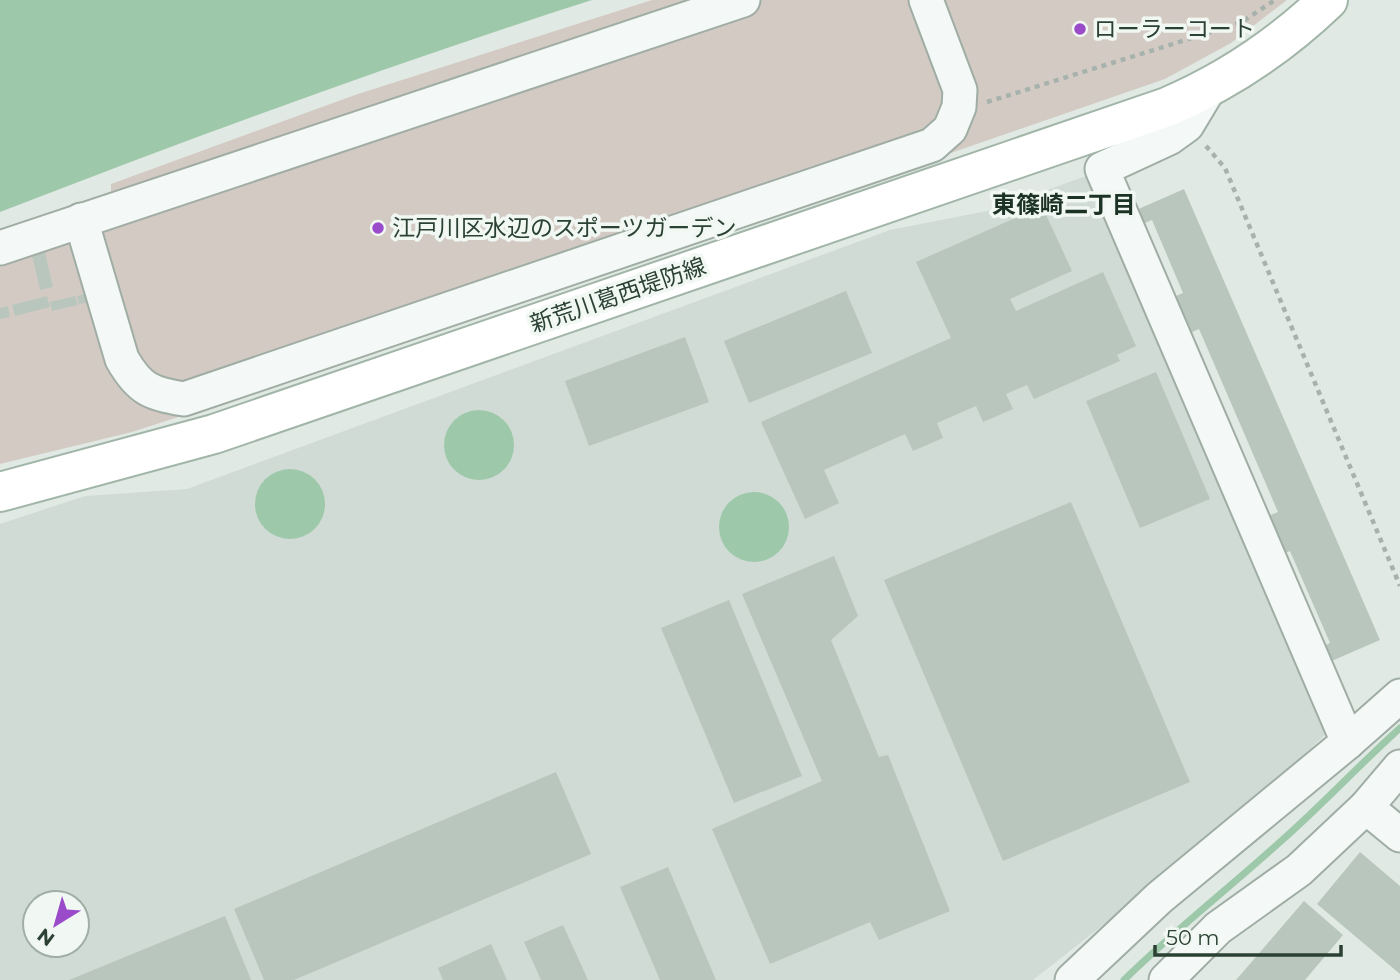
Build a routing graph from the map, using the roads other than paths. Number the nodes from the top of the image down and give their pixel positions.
1 (743, 0) edge
2 (926, 0) edge
3 (1328, 0) edge
4 (1208, 90) junction
5 (80, 220) junction
6 (0, 248) edge
7 (0, 492) edge
8 (1400, 696) edge
9 (1348, 742) junction
10 (1400, 767) edge
11 (1366, 807) junction
12 (1400, 835) edge
13 (1072, 980) edge
14 (1166, 980) edge

1 - 5 street
2 - 5 street
3 - 4 main road, 新荒川葛西堤防線
4 - 7 main road, 新荒川葛西堤防線
4 - 9 street
5 - 6 street
8 - 9 street
9 - 13 street
10 - 11 street
11 - 12 street
11 - 14 street

